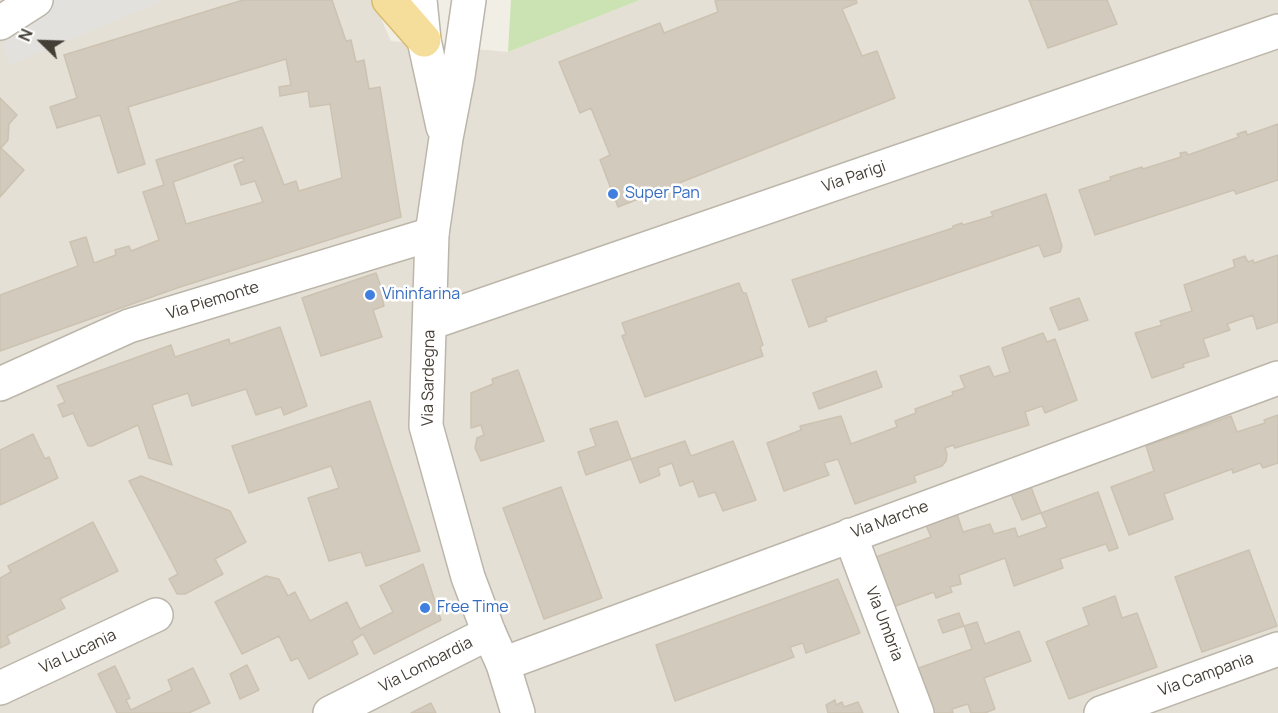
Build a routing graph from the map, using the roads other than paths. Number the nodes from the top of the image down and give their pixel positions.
1 (36, 0) edge
2 (389, 0) edge
3 (420, 0) edge
4 (469, 0) edge
5 (0, 23) edge
6 (1278, 31) edge
7 (424, 40) junction
8 (446, 138) junction
9 (432, 234) junction
10 (430, 323) junction
11 (1278, 378) edge
12 (0, 384) edge
13 (850, 535) junction
14 (156, 615) dead end
15 (489, 633) junction
16 (1278, 649) edge
17 (503, 664) junction
18 (0, 688) edge
19 (330, 713) edge
20 (518, 713) edge
21 (918, 713) edge
22 (1101, 713) edge

1 - 5 street
2 - 7 main road
3 - 7 street, Via Sardegna
4 - 8 street, Via Sardegna
6 - 10 street, Via Parigi
7 - 8 street, Via Sardegna
8 - 9 street, Via Sardegna
9 - 10 street, Via Sardegna
9 - 12 street, Via Piemonte
10 - 15 street, Via Sardegna
11 - 13 street, Via Marche
13 - 17 street, Via Marche
13 - 21 street, Via Umbria
14 - 18 street, Via Lucania
15 - 17 street, Via Sardegna
15 - 19 street, Via Lombardia
16 - 22 street, Via Campania
17 - 20 street, Via Sardegna

